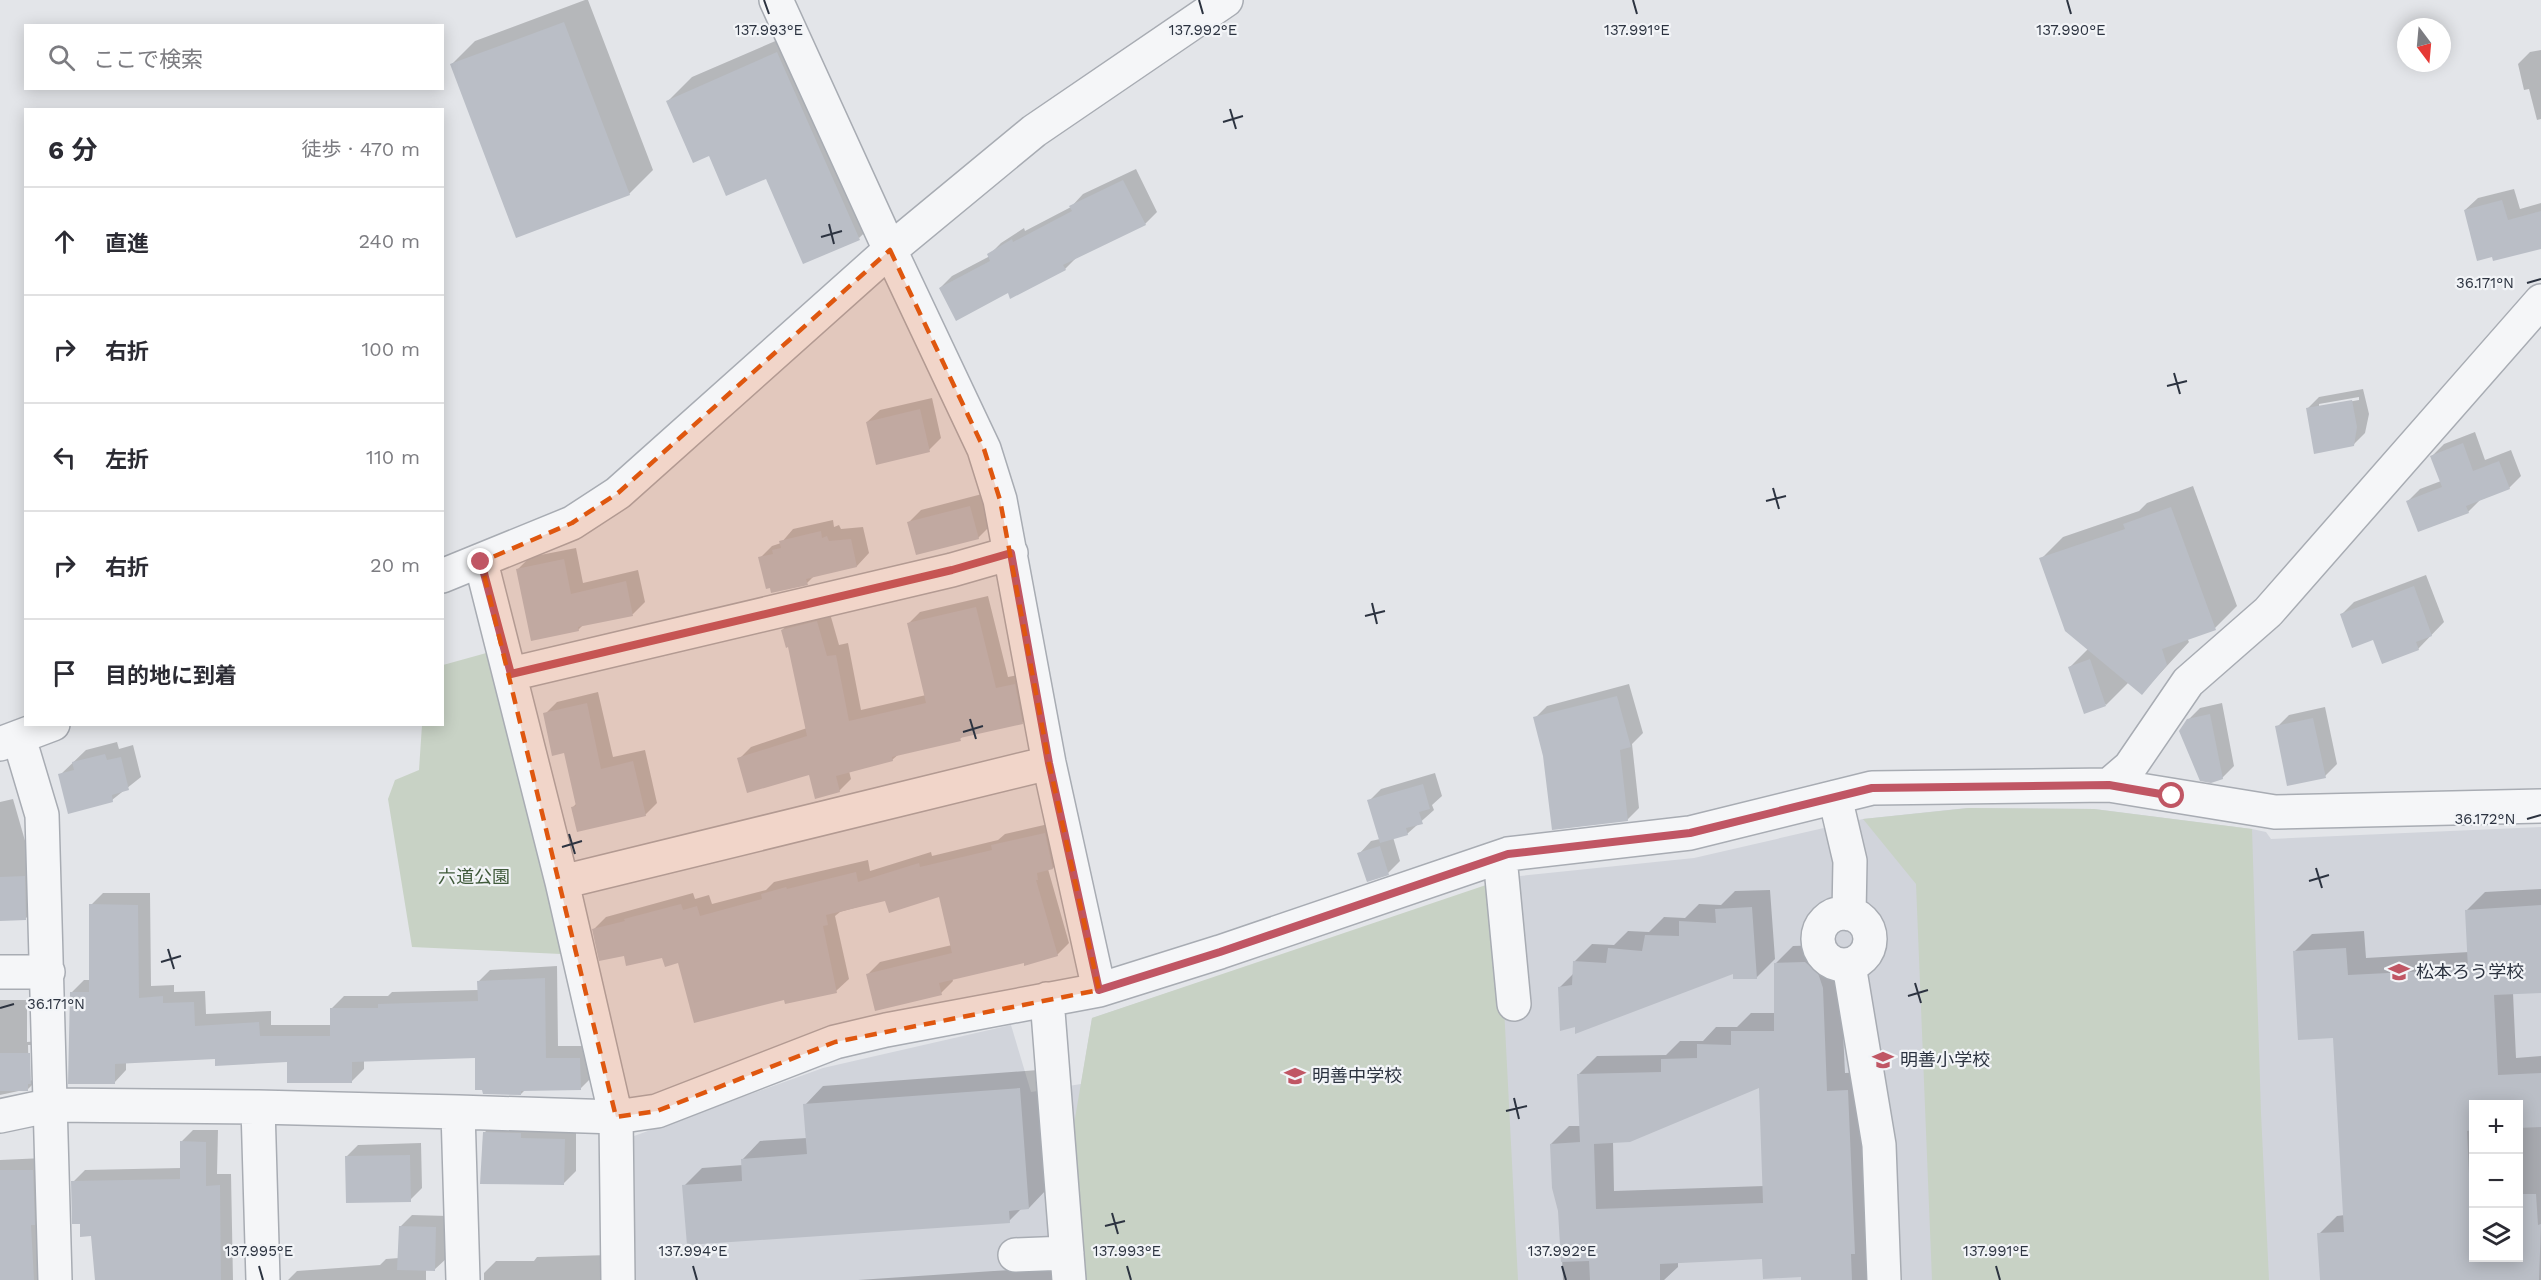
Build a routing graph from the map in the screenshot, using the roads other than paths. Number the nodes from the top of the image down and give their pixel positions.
1 (776, 0) edge
2 (1226, 0) edge
3 (890, 250) junction
4 (2541, 301) edge
5 (1011, 553) junction
6 (481, 562) junction
7 (444, 575) edge
8 (511, 674) junction
9 (48, 726) edge
10 (10, 741) edge
11 (1049, 763) junction
12 (2109, 785) junction
13 (1836, 797) junction
14 (2541, 806) edge
15 (1501, 869) junction
16 (562, 882) junction
17 (0, 972) edge
18 (48, 972) junction
19 (1099, 990) junction
20 (1047, 999) junction
21 (1514, 1004) dead end
22 (52, 1105) junction
23 (258, 1107) junction
24 (458, 1112) junction
25 (0, 1116) edge
26 (616, 1117) junction
27 (1015, 1255) dead end
28 (1068, 1266) edge
29 (55, 1280) edge
30 (263, 1280) edge
31 (463, 1280) edge
32 (618, 1280) edge
33 (1884, 1280) edge

1 - 3 street
2 - 3 street
3 - 5 street
3 - 6 street
4 - 12 street
5 - 8 street
5 - 11 street
6 - 7 street
6 - 8 street
8 - 16 street
9 - 10 street
10 - 18 street
11 - 16 street
11 - 19 street
12 - 13 street
12 - 14 street
13 - 15 street
13 - 33 street
15 - 19 street
15 - 21 street
16 - 26 street
17 - 18 street
18 - 22 street
19 - 20 street
20 - 26 street
20 - 28 street
22 - 23 street
22 - 25 street
22 - 29 street
23 - 24 street
23 - 30 street
24 - 26 street
24 - 31 street
26 - 32 street
27 - 28 street

